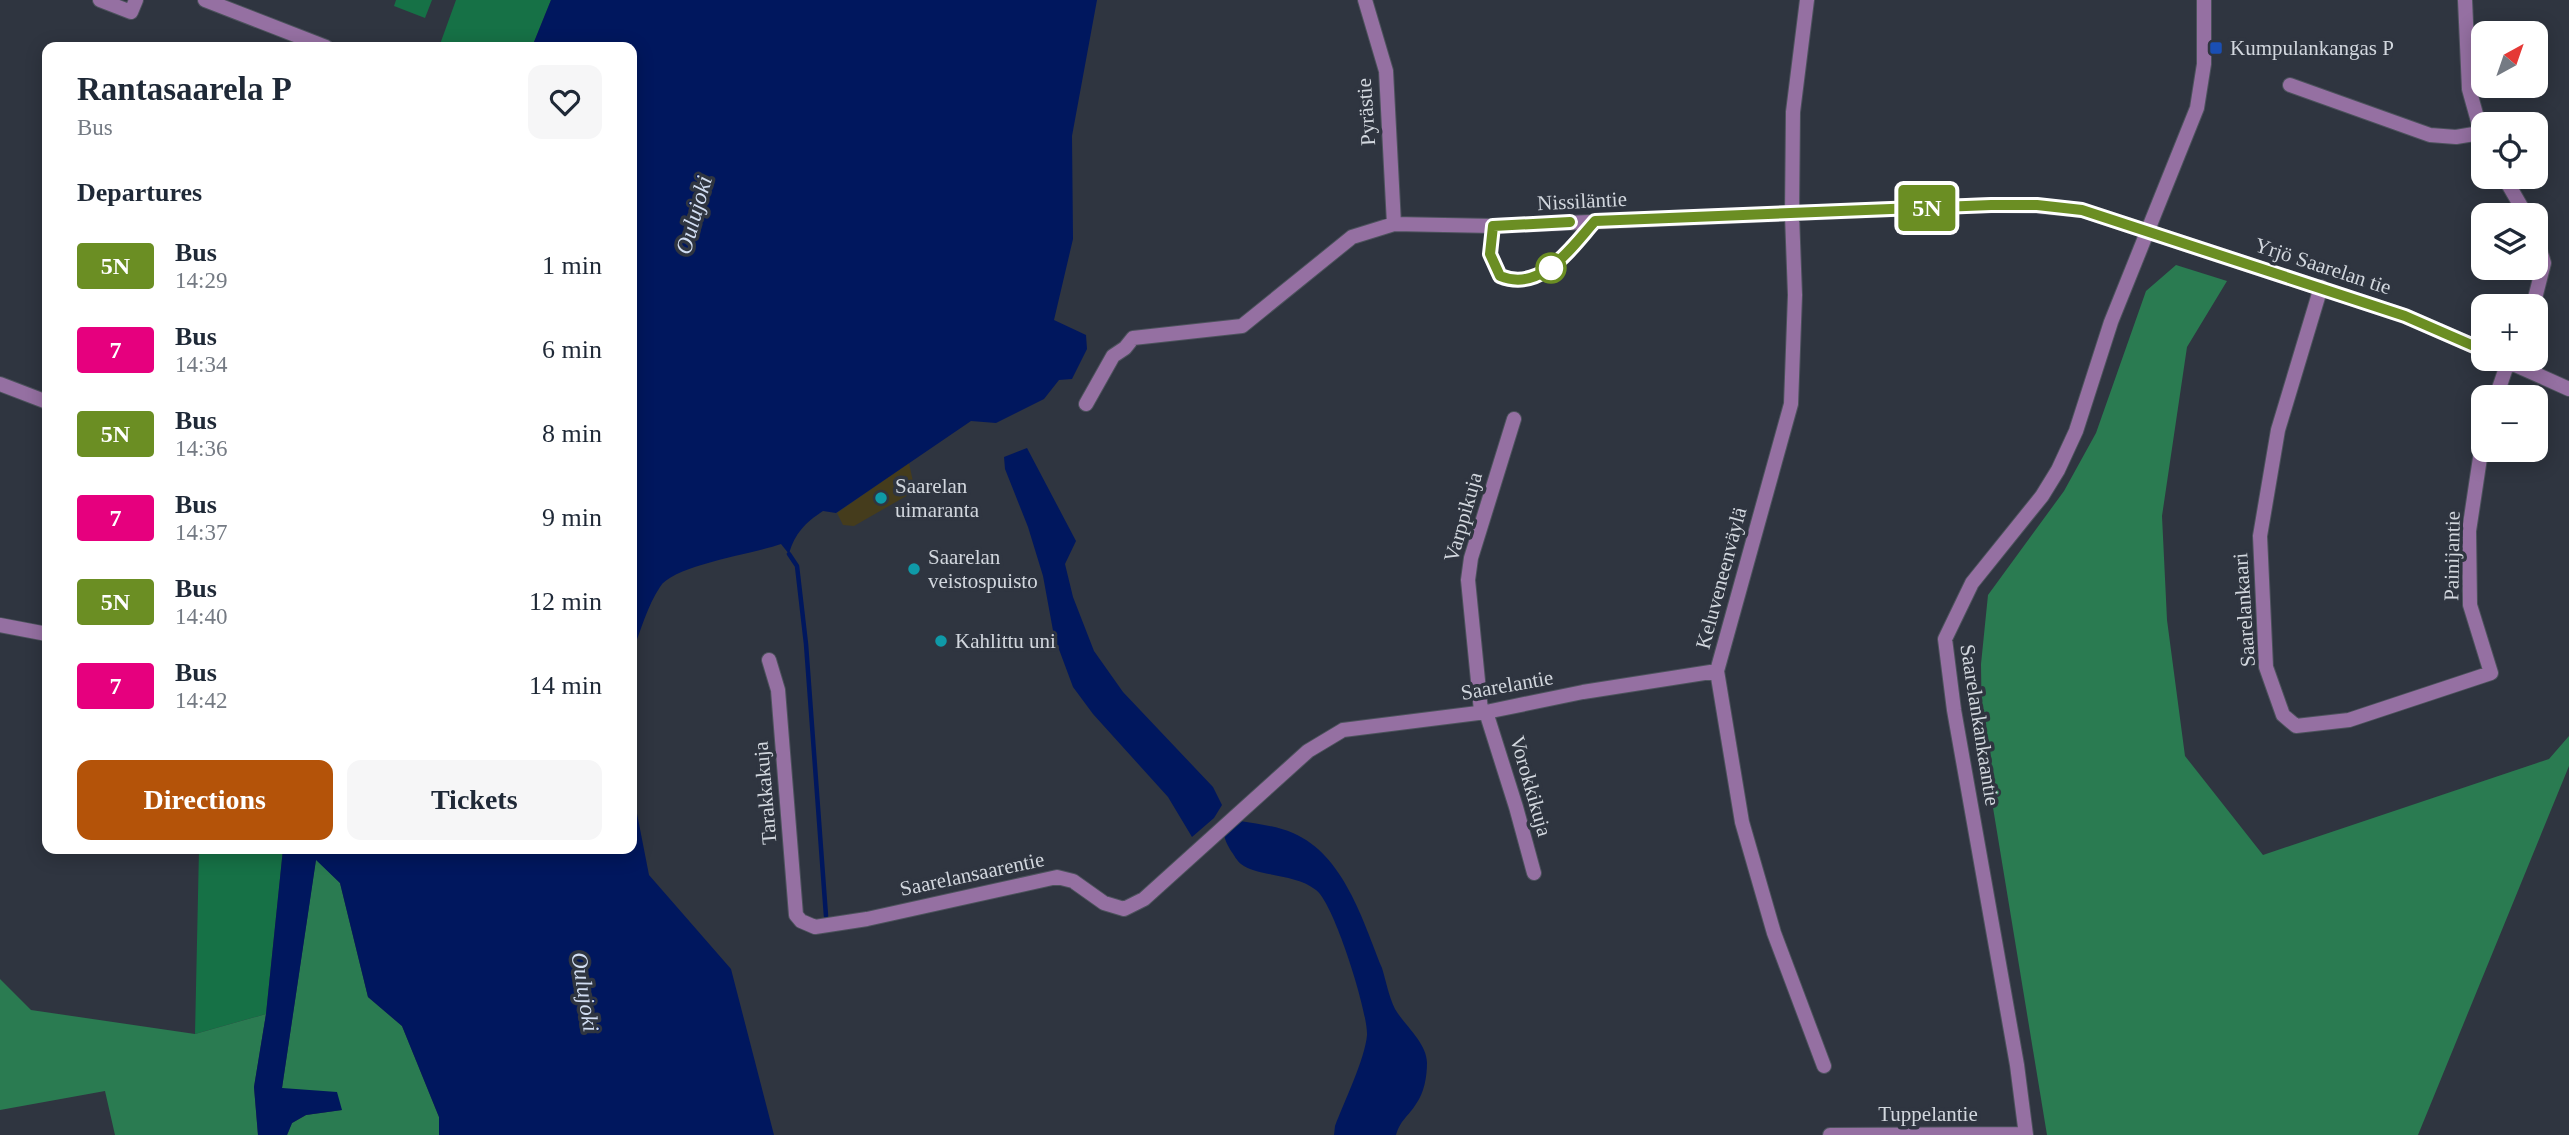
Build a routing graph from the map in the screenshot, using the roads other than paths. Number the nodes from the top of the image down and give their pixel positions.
1 (100, 0) edge
2 (205, 0) edge
3 (1365, 0) edge
4 (1807, 0) edge
5 (2204, 0) edge
6 (2466, 0) edge
7 (134, 6) edge
8 (300, 42) edge
9 (2290, 85) dead end
10 (2476, 112) edge
11 (2471, 136) edge
12 (1792, 215) junction
13 (1394, 224) junction
14 (2147, 229) junction
15 (2321, 287) junction
16 (2471, 346) edge
17 (2530, 371) edge
18 (0, 384) edge
19 (2569, 389) edge
20 (42, 400) edge
21 (1086, 404) dead end
22 (1514, 419) dead end
23 (2479, 462) edge
24 (0, 625) edge
25 (42, 633) edge
26 (769, 660) dead end
27 (1717, 671) junction
28 (2491, 673) joint
29 (1484, 712) junction
30 (1205, 841) joint
31 (1534, 873) dead end
32 (801, 921) joint
33 (1824, 1066) dead end
34 (1830, 1135) edge
35 (2026, 1135) edge

1 - 7 street
2 - 8 street
3 - 13 street, Pyrästie
4 - 12 street
5 - 14 street, Saarelankankaantie
6 - 10 street
9 - 11 street
12 - 13 street, Nissiläntie
12 - 14 street, Nissiläntie
12 - 27 street, Keluveneenväylä
13 - 21 street, Nissiläntie
14 - 15 street, Yrjö Saarelan tie
14 - 35 street, Saarelankankaantie
15 - 16 street, Yrjö Saarelan tie
15 - 28 street, Saarelankaari
17 - 19 street
18 - 20 street
22 - 29 street, Varppikuja
23 - 28 street, Painijantie
24 - 25 street
26 - 32 street, Tarakkakuja
27 - 29 street, Saarelantie
27 - 33 street, Keluveneenväylä
29 - 30 street, Saarelantie
29 - 31 street, Vorokkikuja
30 - 32 street, Saarelansaarentie
34 - 35 street, Tuppelantie

